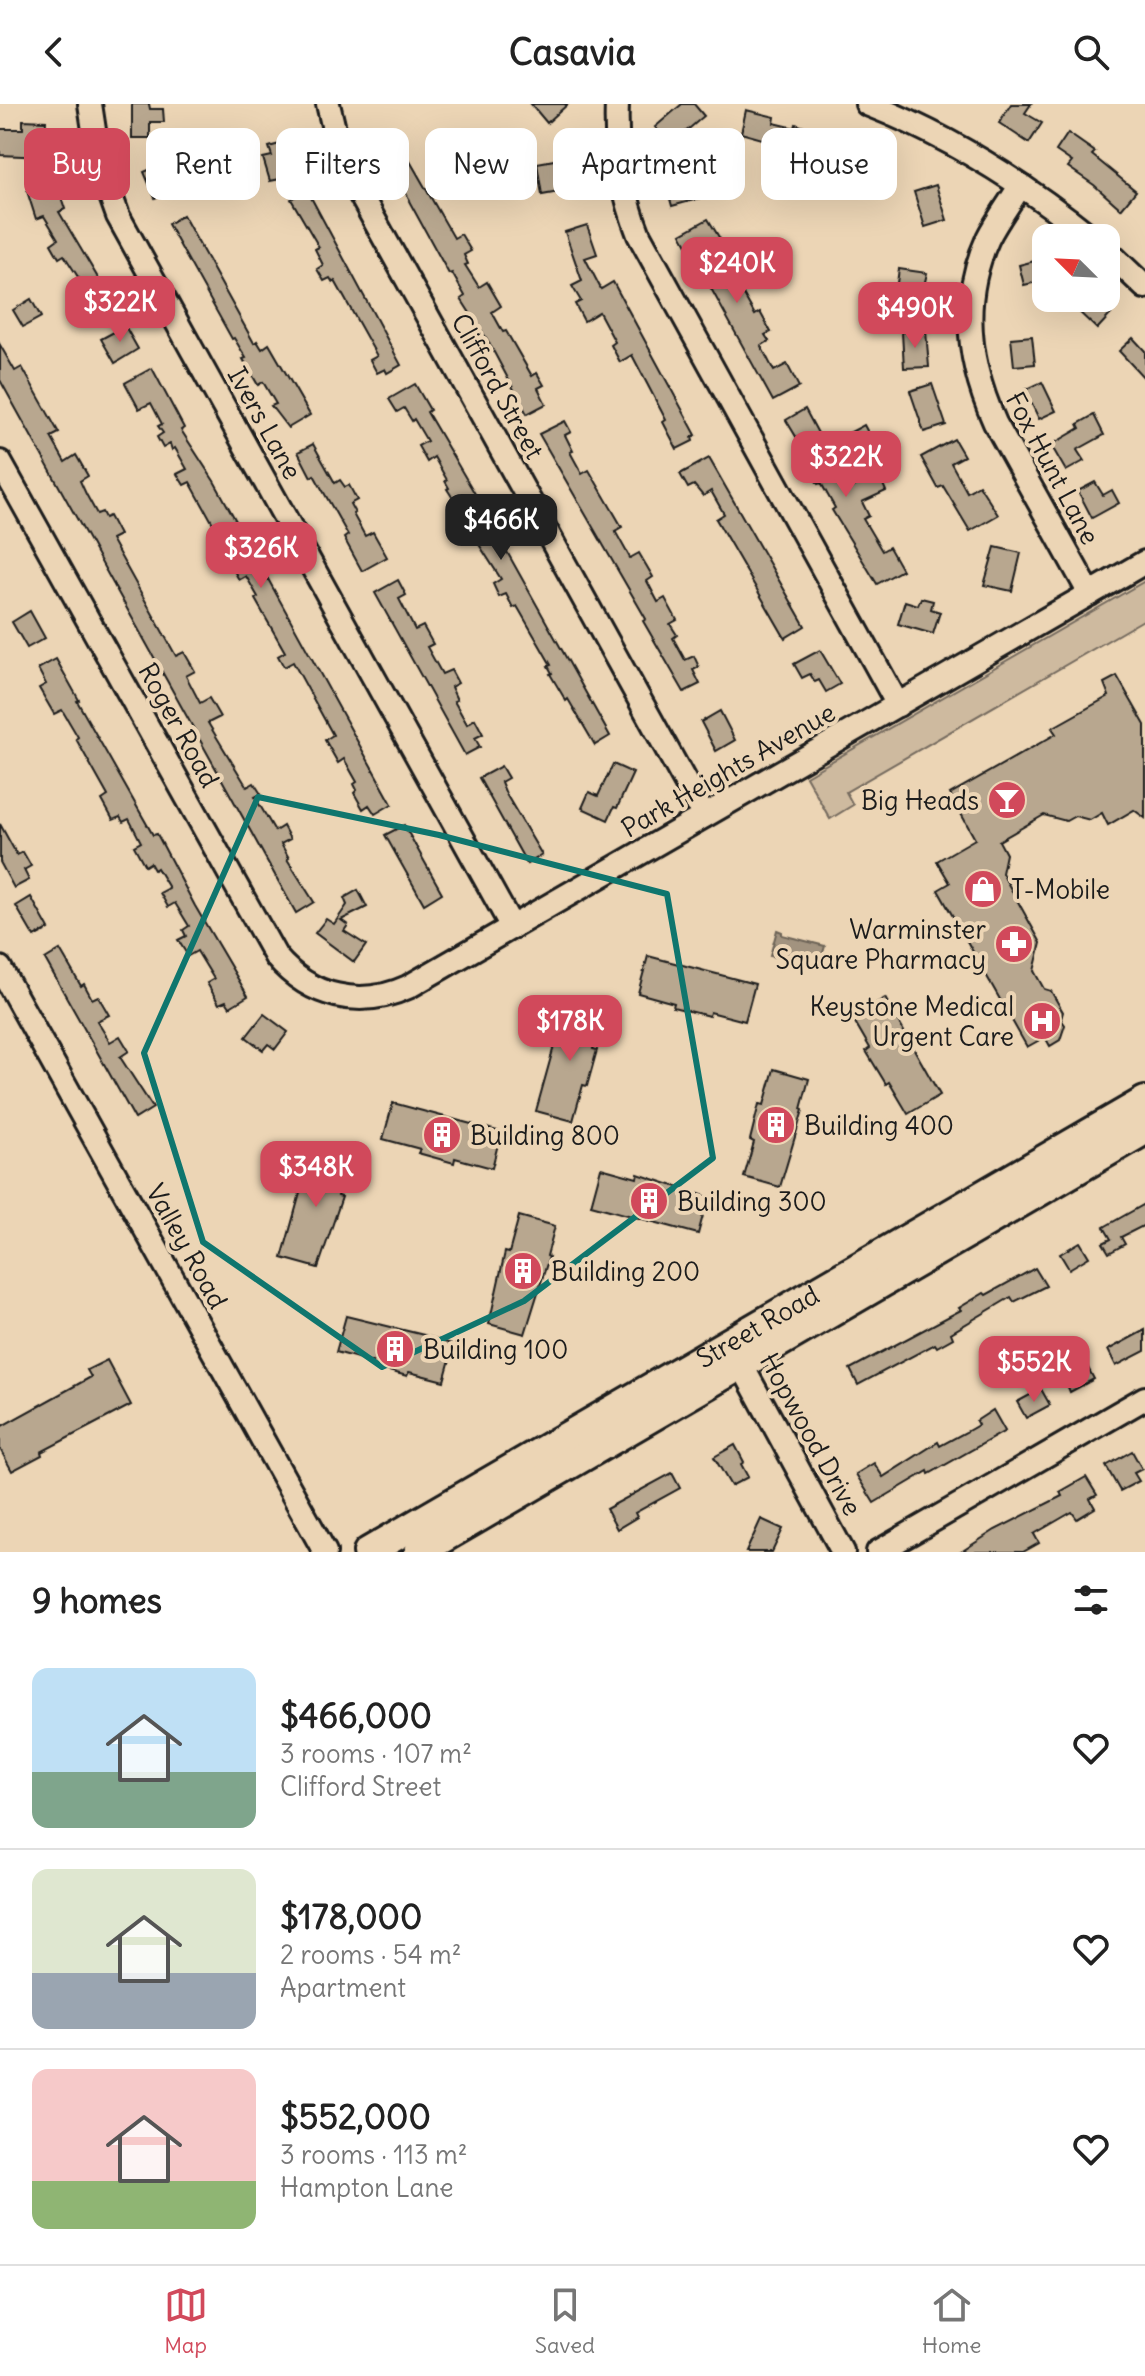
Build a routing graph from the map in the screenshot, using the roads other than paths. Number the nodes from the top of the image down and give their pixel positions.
1 (90, 104) edge
2 (328, 104) edge
3 (617, 104) edge
4 (867, 104) edge
5 (1020, 186) junction
6 (1073, 224) edge
7 (1120, 263) edge
8 (1145, 287) edge
9 (0, 462) edge
10 (1145, 562) edge
11 (1090, 594) junction
12 (898, 705) junction
13 (704, 816) junction
14 (512, 927) junction
15 (0, 968) edge
16 (330, 995) joint
17 (1145, 1101) edge
18 (1145, 1130) edge
19 (736, 1353) junction
20 (1145, 1398) edge
21 (325, 1552) edge
22 (368, 1552) edge
23 (419, 1552) edge
24 (843, 1552) edge
25 (878, 1552) edge

1 - 14 street, Ivers Lane
2 - 13 street, Clifford Street
3 - 12 street
4 - 5 street
5 - 6 street
5 - 11 street, Fox Hunt Lane
7 - 8 street
9 - 16 street, Roger Road
10 - 11 street, Park Heights Avenue
11 - 12 street, Park Heights Avenue
12 - 13 street, Park Heights Avenue
13 - 14 street, Park Heights Avenue
14 - 16 street, Park Heights Avenue
15 - 21 street, Valley Road
17 - 19 main road, Street Road
18 - 19 main road, Street Road
19 - 22 main road, Street Road
19 - 23 main road, Street Road
19 - 24 street, Hopwood Drive
20 - 25 street

